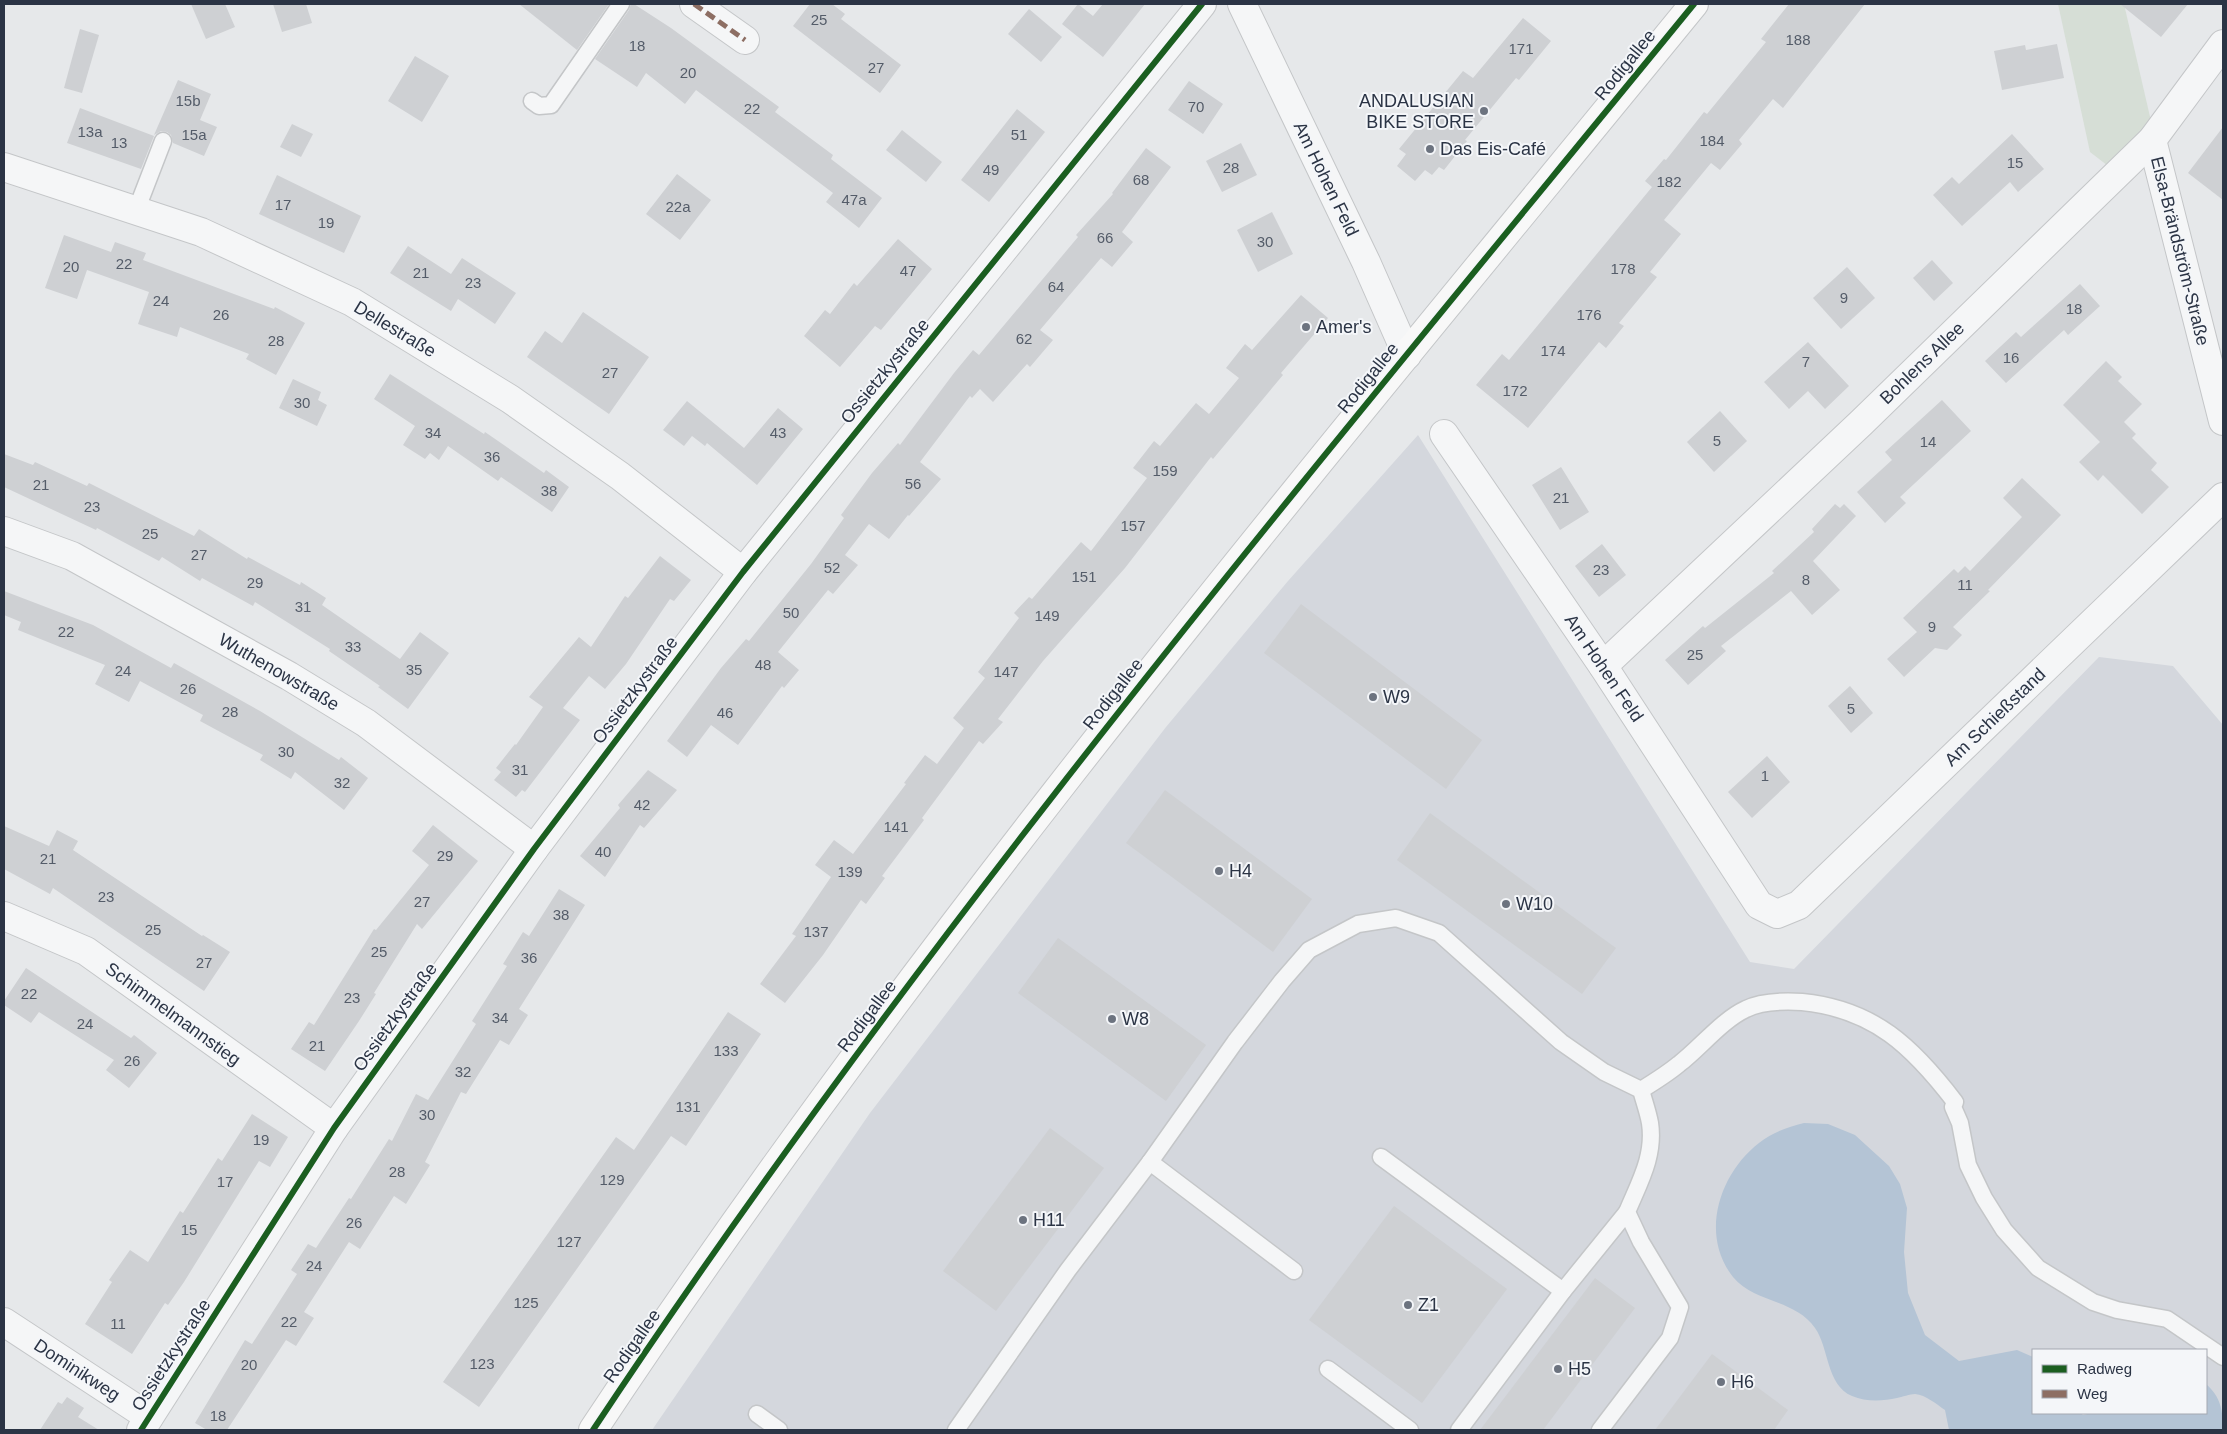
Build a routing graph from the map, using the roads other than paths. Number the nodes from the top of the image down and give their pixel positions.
1 (621, 4) edge
2 (694, 4) edge
3 (1202, 4) edge
4 (1242, 4) edge
5 (1694, 4) edge
6 (745, 40) dead end
7 (2223, 44) edge
8 (532, 101) dead end
9 (2152, 140) junction
10 (163, 141) dead end
11 (4, 167) edge
12 (136, 211) junction
13 (1407, 355) junction
14 (2223, 421) edge
15 (1444, 434) dead end
16 (2223, 498) edge
17 (4, 531) edge
18 (743, 572) junction
19 (1603, 666) junction
20 (534, 849) junction
21 (1759, 906) joint
22 (4, 916) edge
23 (1641, 1090) junction
24 (334, 1128) junction
25 (1381, 1157) dead end
26 (1150, 1162) junction
27 (1627, 1212) junction
28 (1294, 1271) dead end
29 (1563, 1291) junction
30 (4, 1322) edge
31 (2223, 1356) edge
32 (1328, 1369) dead end
33 (756, 1414) dead end
34 (145, 1424) edge
35 (593, 1430) edge
36 (779, 1430) edge
37 (956, 1430) edge
38 (1410, 1430) edge
39 (1459, 1430) edge
40 (1600, 1430) edge

1 - 8 lane
2 - 6 street
3 - 18 street, Ossietzkystraße
4 - 13 street, Am Hohen Feld
5 - 13 main road, Rodigallee
7 - 9 street, Bohlens Allee
9 - 14 street, Elsa-Brändström-Straße
9 - 19 street, Bohlens Allee
10 - 12 lane
11 - 12 street, Dellestraße
12 - 18 street, Dellestraße
13 - 35 main road, Rodigallee
15 - 19 street, Am Hohen Feld
16 - 21 street, Am Schießstand
17 - 20 street, Wuthenowstraße
18 - 20 street, Ossietzkystraße
19 - 21 street, Am Hohen Feld
20 - 24 street, Ossietzkystraße
22 - 24 street, Schimmelmannstieg
23 - 26 lane
23 - 27 lane
23 - 31 lane
24 - 34 street, Ossietzkystraße
25 - 29 lane
26 - 28 lane
26 - 37 lane
27 - 29 lane
27 - 40 lane
29 - 39 lane
30 - 34 street, Dominikweg
32 - 38 lane
33 - 36 lane

